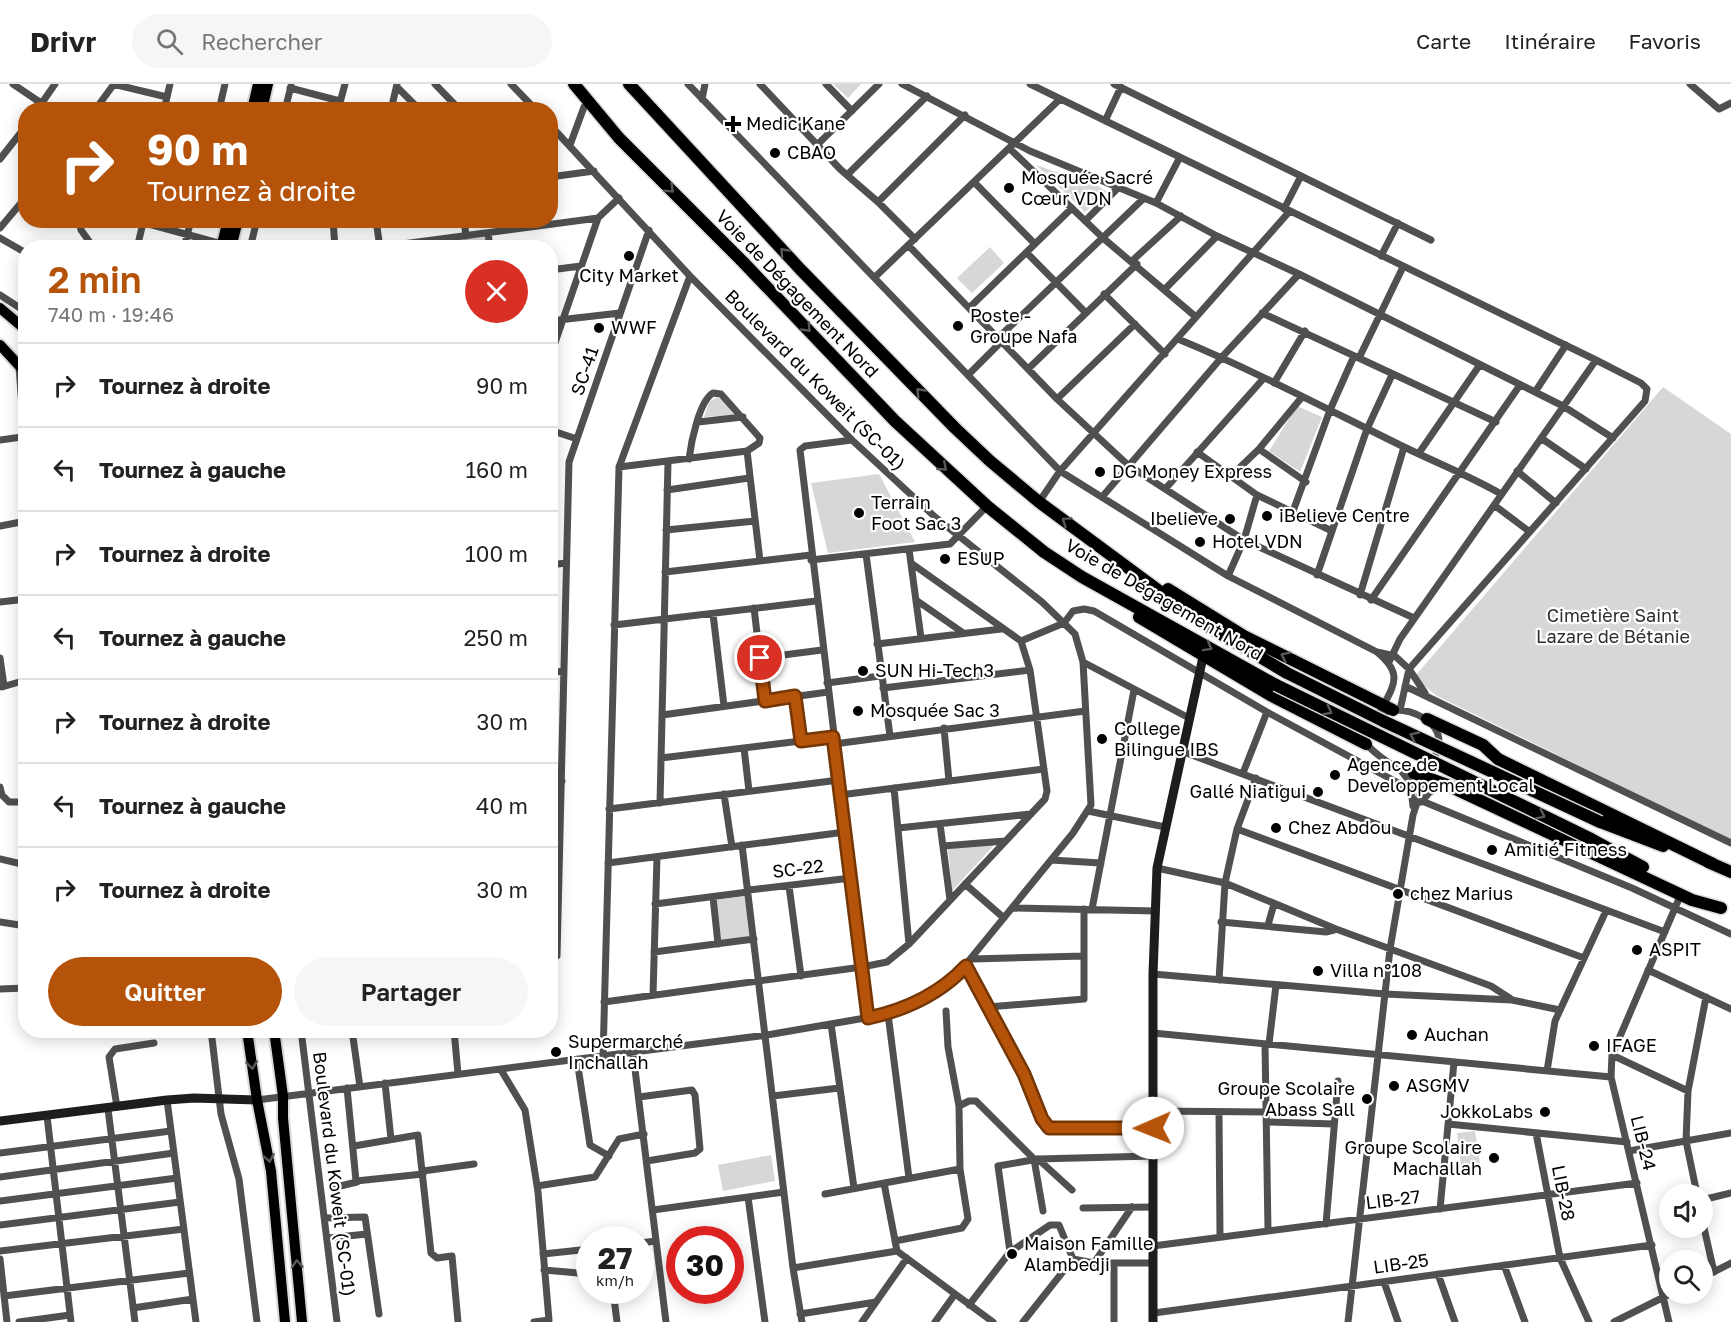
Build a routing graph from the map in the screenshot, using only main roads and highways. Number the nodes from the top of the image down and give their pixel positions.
1 (258, 84) edge
2 (268, 84) edge
3 (564, 84) edge
4 (574, 84) edge
5 (629, 84) edge
6 (638, 84) edge
7 (254, 102) edge
8 (264, 102) edge
9 (690, 151) junction
10 (652, 172) junction
11 (0, 308) edge
12 (18, 323) edge
13 (0, 345) edge
14 (18, 365) edge
15 (1131, 569) junction
16 (1082, 577) junction
17 (1389, 710) road end
18 (1426, 719) road end
19 (1366, 744) road end
20 (1422, 774) road end
21 (1713, 864) junction
22 (1731, 872) edge
23 (1726, 911) edge
24 (249, 1038) edge
25 (275, 1038) edge
26 (285, 1322) edge
27 (302, 1322) edge

1 - 7 main road
2 - 8 main road
3 - 10 highway
4 - 10 highway, Voie de Dégagement Nord
5 - 9 highway, Voie de Dégagement Nord
6 - 9 highway
15 -> 9 highway, Voie de Dégagement Nord
10 -> 16 highway, Voie de Dégagement Nord
11 - 12 main road
13 - 14 main road
17 -> 15 highway
21 -> 15 highway, Voie de Dégagement Nord, bridge
16 - 19 highway
16 -> 23 highway, Voie de Dégagement Nord, bridge
18 - 21 highway
20 - 23 highway
21 - 22 highway, Voie de Dégagement Nord
24 -> 26 main road
27 -> 25 main road

